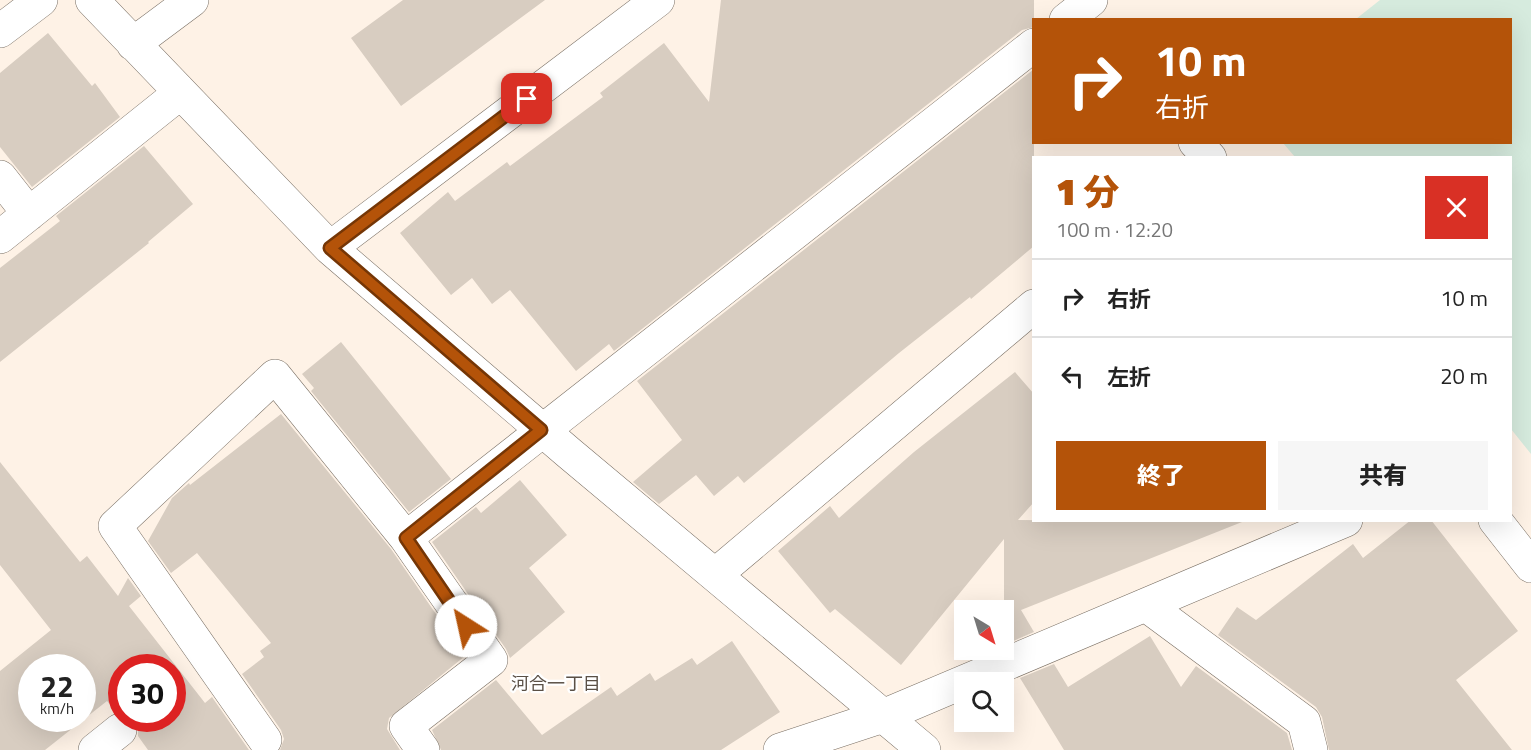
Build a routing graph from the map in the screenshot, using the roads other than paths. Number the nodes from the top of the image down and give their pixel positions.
1 (41, 0) edge
2 (92, 0) edge
3 (192, 0) edge
4 (658, 0) edge
5 (1093, 0) edge
6 (1069, 18) edge
7 (1106, 18) edge
8 (0, 31) edge
9 (133, 44) junction
10 (1032, 47) edge
11 (180, 93) junction
12 (1197, 144) edge
13 (1208, 156) edge
14 (0, 177) edge
15 (29, 214) junction
16 (0, 237) edge
17 (330, 248) junction
18 (1032, 308) edge
19 (541, 430) junction
20 (1341, 522) edge
21 (1497, 522) edge
22 (406, 538) junction
23 (1531, 566) edge
24 (715, 575) junction
25 (1146, 605) junction
26 (883, 716) junction
27 (265, 740) dead end
28 (423, 750) edge
29 (780, 750) edge
30 (924, 750) edge
31 (1311, 750) edge

1 - 8 street
2 - 9 street
3 - 9 street
4 - 17 street
5 - 6 street
5 - 7 street
9 - 11 street
10 - 19 street
11 - 15 street
11 - 17 street
12 - 13 street
14 - 15 street
15 - 16 street
17 - 19 street
18 - 24 street
19 - 22 street
19 - 24 street
20 - 25 street
21 - 23 street
22 - 27 street
22 - 28 street
24 - 26 street
25 - 26 street
25 - 31 street
26 - 29 street
26 - 30 street

